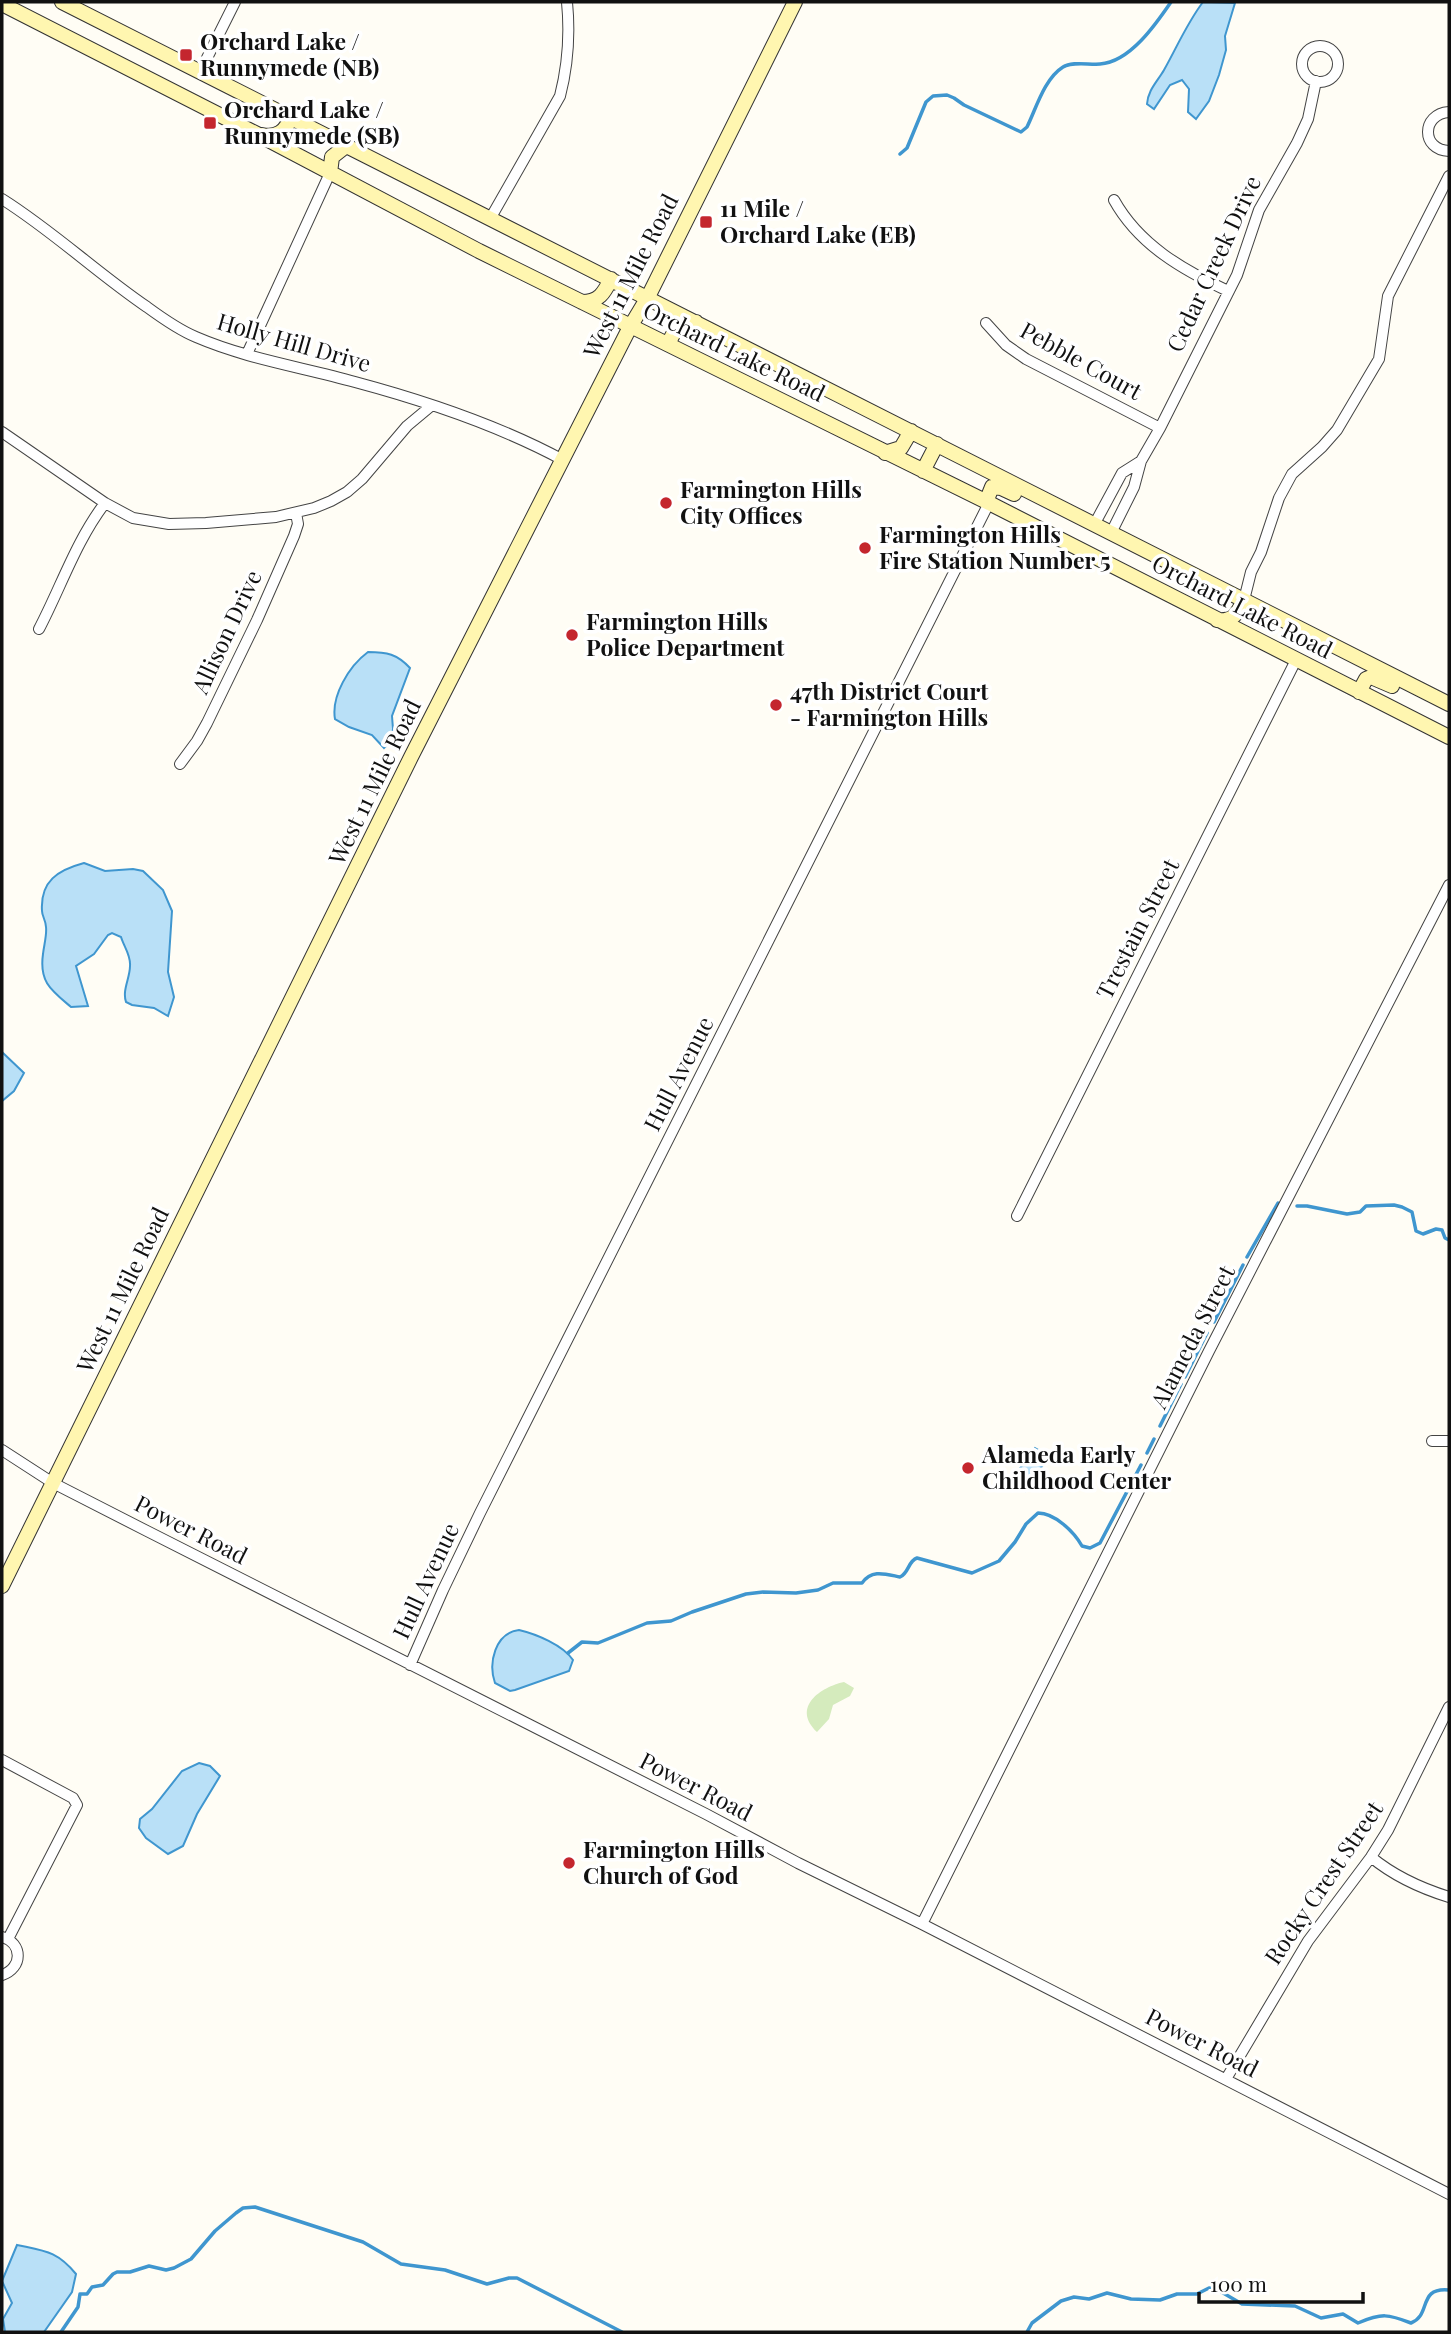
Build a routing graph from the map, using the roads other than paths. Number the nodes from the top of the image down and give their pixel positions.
1 (62, 2) edge
2 (235, 2) edge
3 (567, 2) edge
4 (795, 2) edge
5 (2, 4) edge
6 (201, 72) junction
7 (1316, 81) dead end
8 (1449, 112) edge
9 (291, 117) junction
10 (257, 134) junction
11 (346, 146) junction
12 (1449, 151) edge
13 (330, 173) junction
14 (1449, 176) edge
15 (2, 199) edge
16 (1114, 200) dead end
17 (490, 219) junction
18 (611, 279) junction
19 (1228, 291) junction
20 (648, 297) junction
21 (582, 302) junction
22 (696, 322) junction
23 (986, 323) dead end
24 (630, 327) junction
25 (669, 344) junction
26 (247, 355) junction
27 (431, 406) junction
28 (1160, 428) junction
29 (911, 431) junction
30 (2, 432) edge
31 (937, 444) junction
32 (885, 453) junction
33 (563, 460) junction
34 (1141, 461) junction
35 (923, 471) junction
36 (105, 503) junction
37 (989, 503) junction
38 (296, 513) junction
39 (1094, 525) junction
40 (1116, 535) junction
41 (1244, 600) junction
42 (1217, 621) junction
43 (39, 629) dead end
44 (1296, 660) junction
45 (1359, 691) junction
46 (1449, 704) edge
47 (1449, 715) edge
48 (1449, 737) edge
49 (180, 764) dead end
50 (1449, 885) edge
51 (1017, 1216) dead end
52 (1432, 1441) dead end
53 (1449, 1441) edge
54 (2, 1450) edge
55 (53, 1483) junction
56 (2, 1586) edge
57 (410, 1665) junction
58 (1449, 1707) edge
59 (2, 1760) edge
60 (1371, 1857) junction
61 (1449, 1897) edge
62 (922, 1924) junction
63 (5, 1938) edge
64 (2, 1975) edge
65 (1226, 2079) junction
66 (1449, 2194) edge

1 - 6 main road, Orchard Lake Road
2 - 6 street
3 - 17 street
4 - 20 main road, West 11 Mile Road
5 - 10 main road, Orchard Lake Road
6 - 9 main road, Orchard Lake Road
7 - 19 street, Cedar Creek Drive
8 - 12 street
9 - 10 main road
9 - 11 main road, Orchard Lake Road
10 - 13 main road, Orchard Lake Road
11 - 13 main road
11 - 17 main road, Orchard Lake Road
13 - 21 main road, Orchard Lake Road
13 - 26 street
14 - 41 street
15 - 26 street, Holly Hill Drive
16 - 19 street
17 - 18 main road, Orchard Lake Road
18 - 20 main road, Orchard Lake Road
18 - 21 main road
19 - 28 street, Cedar Creek Drive
20 - 22 main road, Orchard Lake Road
20 - 24 main road, West 11 Mile Road
21 - 24 main road, Orchard Lake Road
22 - 25 main road
22 - 29 main road, Orchard Lake Road
23 - 28 street, Pebble Court
24 - 25 main road, Orchard Lake Road
24 - 33 main road, West 11 Mile Road
25 - 32 main road, Orchard Lake Road
26 - 27 street, Holly Hill Drive
27 - 33 street, Holly Hill Drive
27 - 38 street
28 - 34 street, Cedar Creek Drive
29 - 31 main road, Orchard Lake Road
29 - 32 main road
30 - 36 street
31 - 35 main road
31 - 39 main road, Orchard Lake Road
32 - 35 main road, Orchard Lake Road
33 - 55 main road, West 11 Mile Road
34 - 39 street, Cedar Creek Drive
34 - 40 street, Cedar Creek Drive
35 - 37 main road, Orchard Lake Road
36 - 38 street
36 - 43 street
37 - 40 main road
37 - 42 main road, Orchard Lake Road
37 - 57 street, Hull Avenue
38 - 49 street, Allison Drive
39 - 40 main road, Orchard Lake Road
40 - 41 main road, Orchard Lake Road
41 - 42 main road
41 - 46 main road, Orchard Lake Road
42 - 44 main road, Orchard Lake Road
44 - 45 main road, Orchard Lake Road
44 - 51 street, Trestain Street
45 - 47 main road
45 - 48 main road, Orchard Lake Road
50 - 62 street, Alameda Street
52 - 53 street
54 - 55 street, Power Road
55 - 56 main road, West 11 Mile Road
55 - 57 street, Power Road
57 - 62 street, Power Road
58 - 60 street, Rocky Crest Street
59 - 63 street
60 - 61 street
60 - 65 street, Rocky Crest Street
62 - 65 street, Power Road
63 - 64 street
65 - 66 street, Power Road

